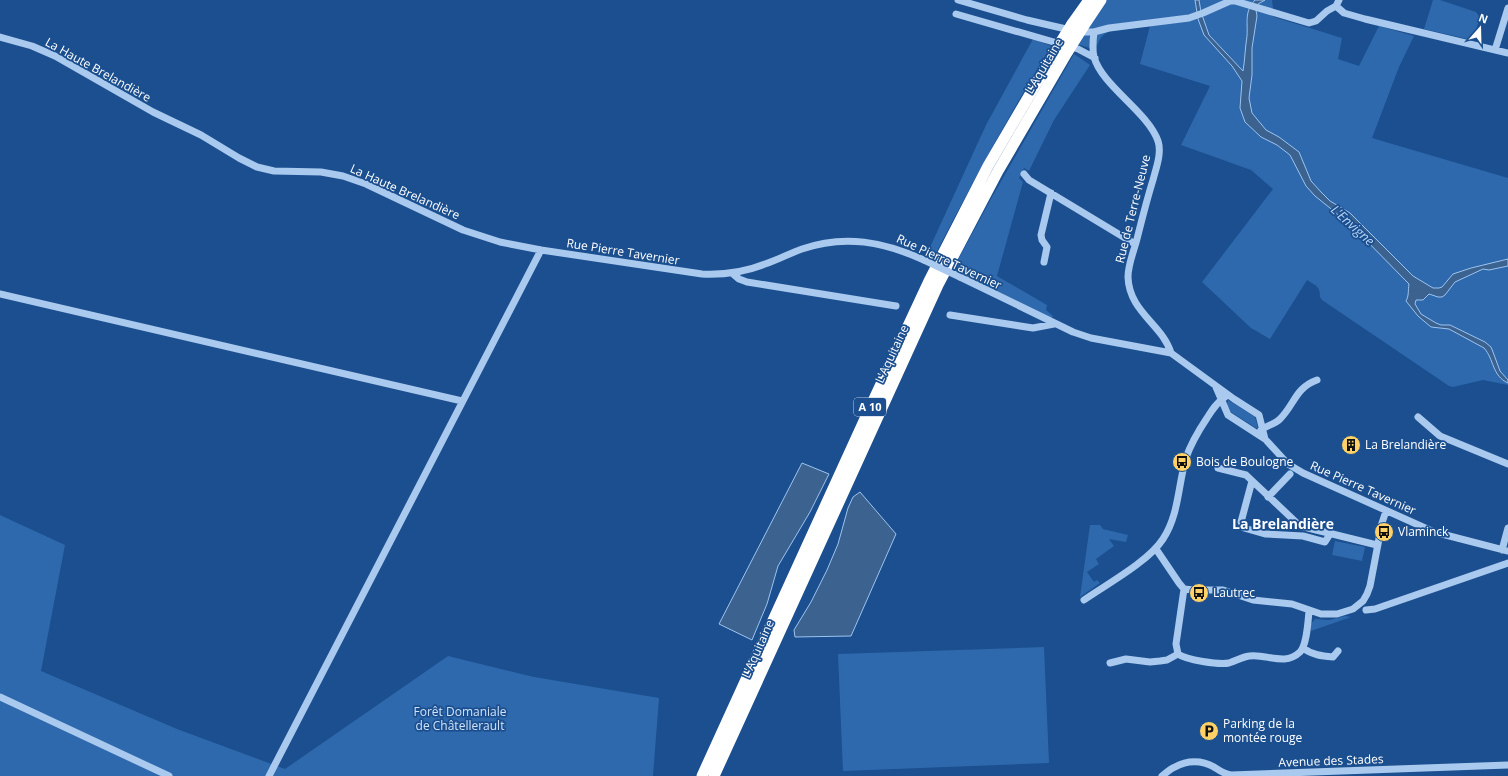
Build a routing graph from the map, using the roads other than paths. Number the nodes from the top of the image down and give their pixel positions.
1 (958, 0) edge
2 (1088, 0) edge
3 (1101, 0) edge
4 (1337, 3) edge
5 (1508, 8) edge
6 (956, 14) dead end
7 (1088, 30) junction
8 (0, 36) edge
9 (1494, 50) junction
10 (1508, 53) edge
11 (1095, 58) junction
12 (1024, 174) dead end
13 (1051, 193) junction
14 (1135, 244) junction
15 (540, 250) junction
16 (1044, 262) dead end
17 (732, 273) junction
18 (0, 294) edge
19 (896, 306) dead end
20 (950, 315) dead end
21 (1054, 324) junction
22 (1171, 353) junction
23 (1317, 380) dead end
24 (1215, 386) junction
25 (1228, 395) junction
26 (1221, 399) junction
27 (462, 401) junction
28 (1418, 417) dead end
29 (1263, 428) junction
30 (1255, 432) junction
31 (1265, 439) junction
32 (1508, 464) edge
33 (1218, 468) dead end
34 (1290, 474) dead end
35 (1252, 481) junction
36 (1268, 497) junction
37 (1386, 511) junction
38 (1508, 528) edge
39 (1330, 534) junction
40 (1378, 545) junction
41 (1156, 549) junction
42 (1505, 550) edge
43 (1508, 562) edge
44 (1184, 588) junction
45 (1084, 600) dead end
46 (1366, 610) dead end
47 (1309, 611) junction
48 (1303, 648) junction
49 (1338, 651) dead end
50 (1178, 654) junction
51 (1110, 663) dead end
52 (0, 697) edge
53 (1508, 765) edge
54 (1387, 773) edge
55 (169, 776) edge
56 (269, 776) edge
57 (702, 776) edge
58 (714, 776) edge
59 (1162, 776) edge

1 - 7 street
2 - 57 highway, L'Aquitaine / A 10, bridge
3 - 7 highway, L'Aquitaine / A 10
4 - 7 street
4 - 9 street
5 - 9 street
6 - 11 street
7 - 11 street, Rue de Terre-Neuve
7 - 58 highway, L'Aquitaine / A 10, bridge
8 - 15 street, La Haute Brelandière
9 - 10 street
11 - 14 street, Rue de Terre-Neuve
12 - 13 street
13 - 14 street
13 - 16 street
14 - 22 street, Rue de Terre-Neuve
15 - 17 street, Rue Pierre Tavernier
15 - 27 street
17 - 19 street
17 - 21 street, Rue Pierre Tavernier, bridge
18 - 27 street
20 - 21 street
21 - 22 street, Rue Pierre Tavernier
22 - 24 street, Rue Pierre Tavernier
23 - 29 street
24 - 25 street, Rue Pierre Tavernier
24 - 26 street, Rue Pierre Tavernier
25 - 26 street
25 - 29 street, Rue Pierre Tavernier
26 - 30 street, Rue Pierre Tavernier
26 - 41 street
27 - 56 street
28 - 32 street
29 - 30 street
29 - 31 street, Rue Pierre Tavernier
30 - 31 street, Rue Pierre Tavernier
31 - 37 street, Rue Pierre Tavernier
33 - 35 street
34 - 36 street
35 - 36 street
35 - 39 street
36 - 39 street
37 - 40 street
37 - 42 street, Rue Pierre Tavernier
38 - 42 street
39 - 40 street
40 - 47 street
41 - 44 street
41 - 45 street
43 - 46 street
44 - 47 street
44 - 50 street
47 - 48 street
48 - 49 street
48 - 50 street
50 - 51 street
52 - 55 street
53 - 54 street, Avenue des Stades
54 - 59 street, Avenue des Stades

